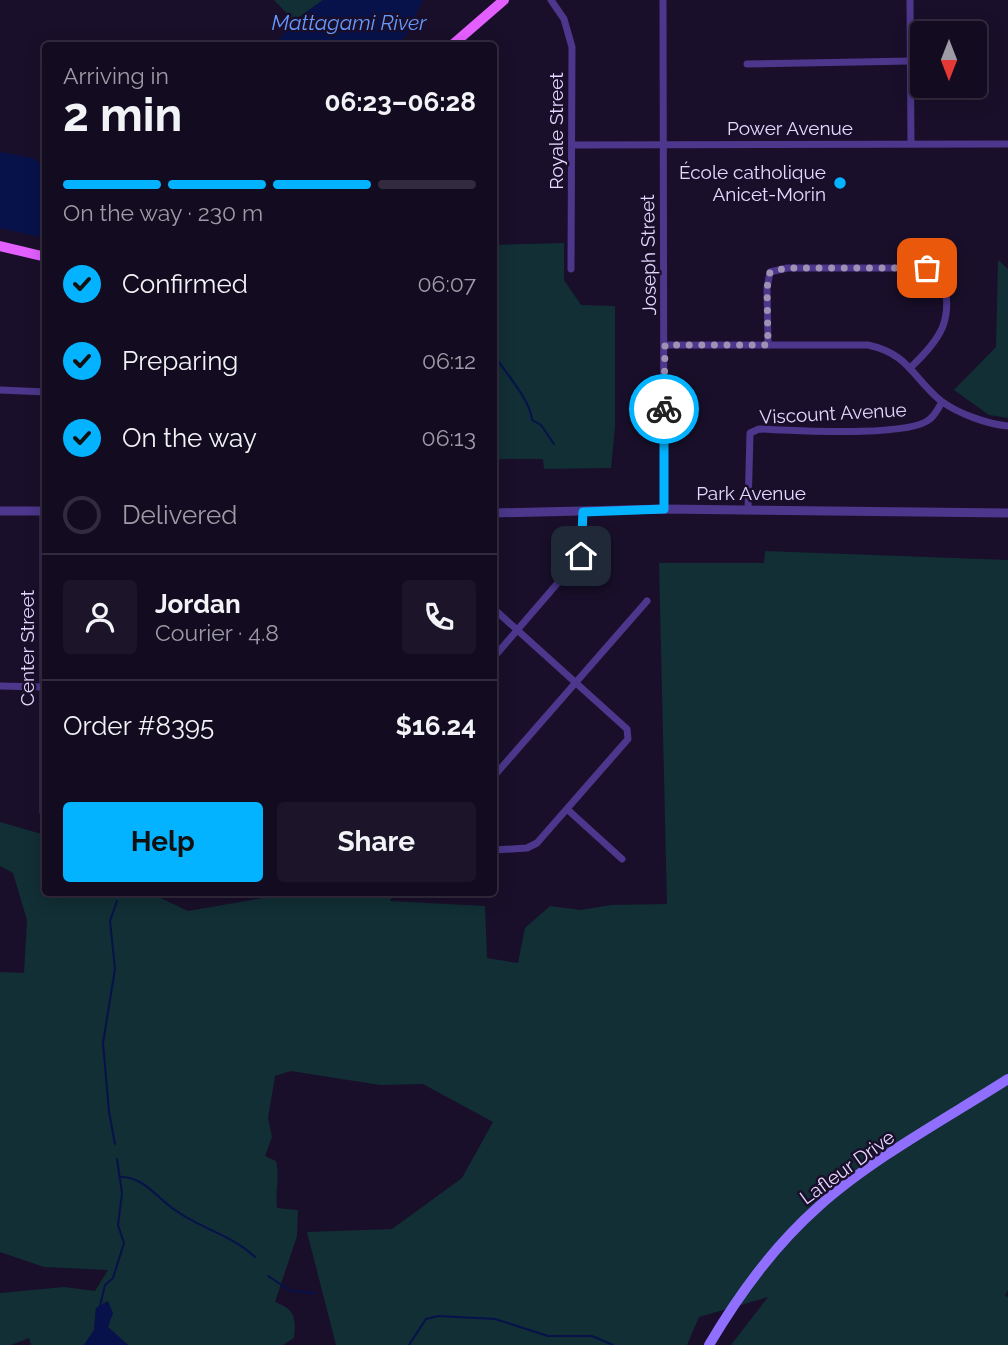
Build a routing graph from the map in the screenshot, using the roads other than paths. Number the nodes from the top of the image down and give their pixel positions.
1 (504, 0) edge
2 (551, 0) edge
3 (663, 0) edge
4 (910, 0) edge
5 (910, 21) edge
6 (456, 42) edge
7 (910, 61) edge
8 (747, 64) dead end
9 (911, 98) edge
10 (662, 144) junction
11 (911, 144) junction
12 (1008, 144) edge
13 (572, 145) junction
14 (0, 246) edge
15 (42, 256) edge
16 (571, 269) dead end
17 (665, 345) junction
18 (768, 345) junction
19 (910, 368) junction
20 (0, 390) edge
21 (42, 391) edge
22 (943, 402) junction
23 (1008, 426) edge
24 (664, 509) junction
25 (748, 510) junction
26 (0, 511) edge
27 (42, 511) edge
28 (583, 512) junction
29 (497, 513) edge
30 (1008, 513) edge
31 (647, 601) dead end
32 (497, 612) edge
33 (518, 631) junction
34 (497, 654) edge
35 (576, 683) junction
36 (0, 686) edge
37 (42, 687) edge
38 (497, 773) edge
39 (568, 810) junction
40 (497, 850) edge
41 (622, 859) dead end
42 (1008, 1079) edge
43 (709, 1345) edge

1 - 6 main road
2 - 13 street, Royale Street
3 - 10 street, Joseph Street
4 - 5 street
7 - 8 street
9 - 11 street
10 - 11 street, Power Avenue
10 - 13 street, Power Avenue
10 - 17 street, Joseph Street
11 - 12 street, Power Avenue
13 - 16 street, Royale Street
14 - 15 main road
17 - 18 street
17 - 24 street, Joseph Street
18 - 19 street
18 - 19 street
19 - 22 street
20 - 21 street
22 - 23 street
22 - 25 street, Viscount Avenue
24 - 25 street, Park Avenue
24 - 28 street, Park Avenue
25 - 30 street, Park Avenue
26 - 27 street
28 - 29 street, Park Avenue
28 - 33 street
31 - 35 street
32 - 33 street
33 - 34 street
33 - 35 street
35 - 38 street
35 - 39 street
36 - 37 street
39 - 40 street
39 - 41 street
42 - 43 main road, Lafleur Drive

